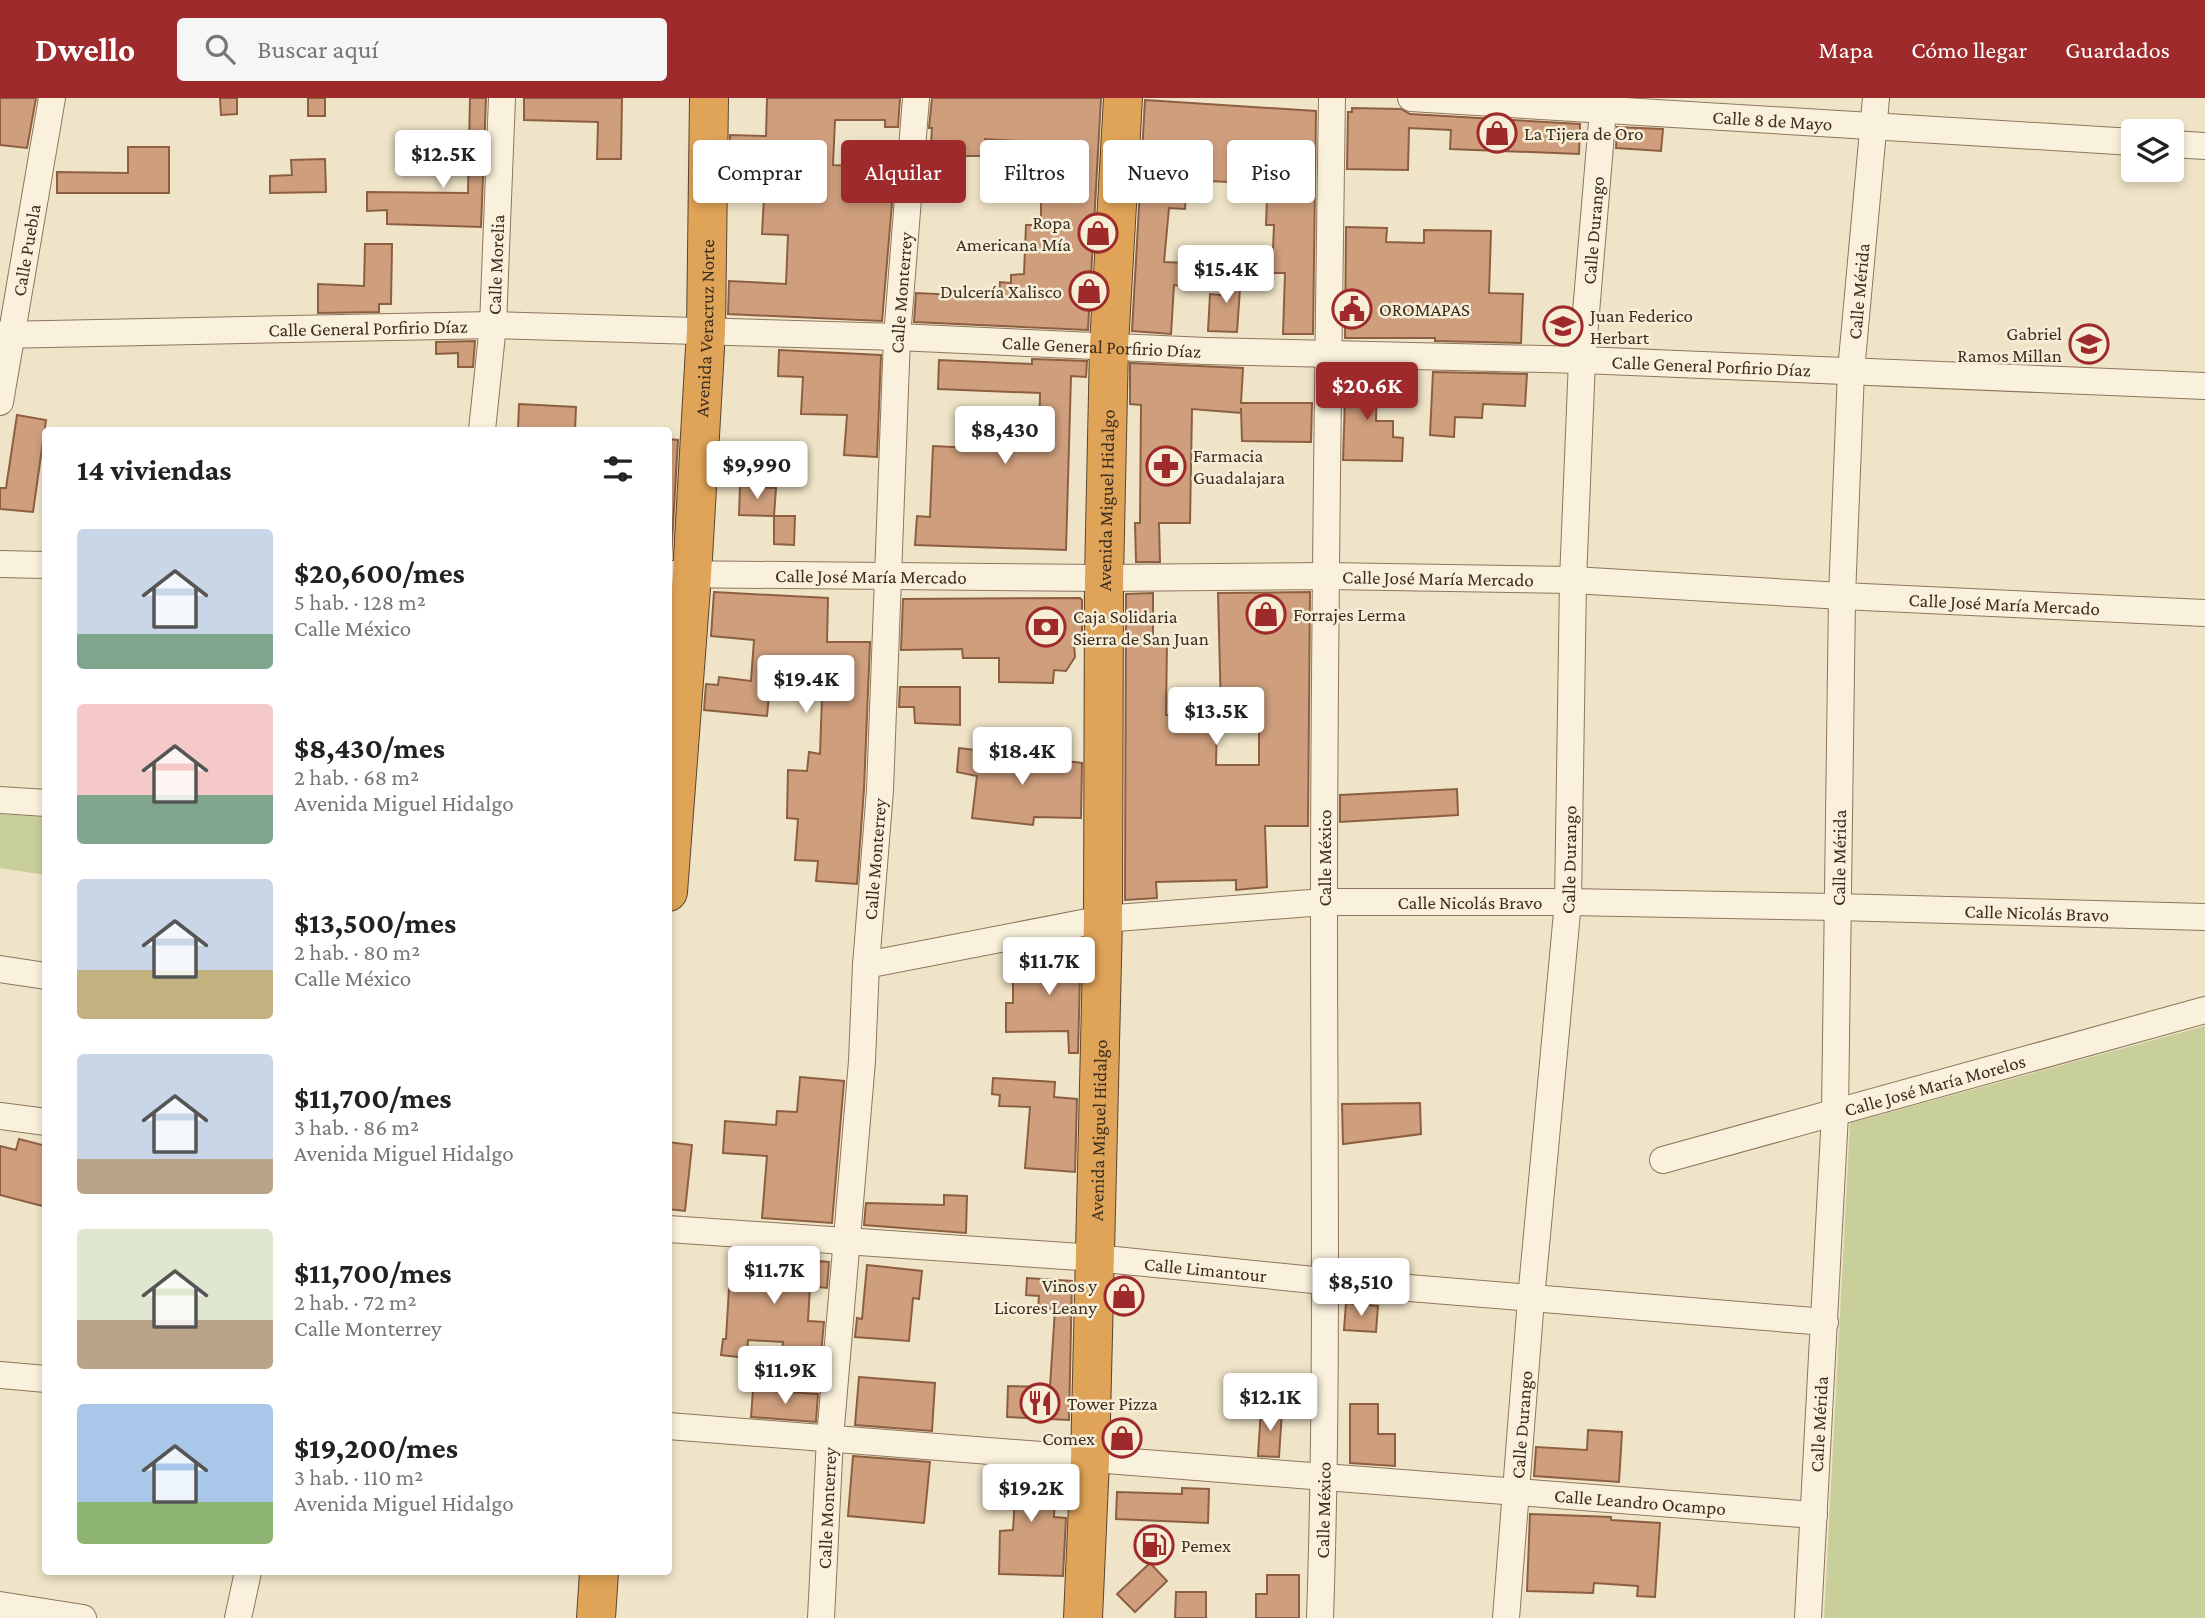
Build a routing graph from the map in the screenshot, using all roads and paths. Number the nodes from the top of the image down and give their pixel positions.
1 (52, 98) edge
2 (502, 98) edge
3 (709, 98) edge
4 (916, 98) edge
5 (1123, 98) edge
6 (1332, 98) edge
7 (1411, 98) edge
8 (1876, 98) edge
9 (1604, 103) edge
10 (1874, 128) junction
11 (2121, 141) edge
12 (2184, 145) edge
13 (2205, 146) edge
14 (493, 325) junction
15 (706, 331) junction
16 (6, 335) edge
17 (897, 337) junction
18 (1109, 346) junction
19 (1328, 353) junction
20 (1582, 360) junction
21 (1851, 371) junction
22 (2205, 386) edge
23 (0, 402) edge
24 (481, 427) edge
25 (0, 564) edge
26 (42, 565) edge
27 (680, 575) edge
28 (888, 576) junction
29 (1326, 576) junction
30 (1104, 578) junction
31 (1573, 580) junction
32 (1842, 596) junction
33 (2205, 613) edge
34 (672, 786) edge
35 (0, 800) edge
36 (42, 803) edge
37 (1324, 902) junction
38 (1568, 902) junction
39 (1836, 907) junction
40 (2205, 917) edge
41 (1102, 919) junction
42 (866, 965) junction
43 (0, 969) edge
44 (42, 975) edge
45 (2205, 1010) edge
46 (1835, 1114) junction
47 (0, 1116) edge
48 (42, 1121) edge
49 (1663, 1160) dead end
50 (672, 1229) edge
51 (846, 1242) junction
52 (1095, 1258) junction
53 (1324, 1281) junction
54 (1531, 1299) junction
55 (1825, 1322) junction
56 (0, 1375) edge
57 (42, 1379) edge
58 (672, 1426) edge
59 (830, 1438) junction
60 (1090, 1460) junction
61 (1324, 1477) junction
62 (1515, 1490) junction
63 (1814, 1515) junction
64 (247, 1575) edge
65 (599, 1575) edge
66 (0, 1605) edge
67 (83, 1618) edge
68 (238, 1618) edge
69 (596, 1618) edge
70 (821, 1618) edge
71 (1083, 1618) edge
72 (1320, 1618) edge
73 (1506, 1618) edge
74 (1808, 1618) edge

1 - 16 street, Calle Puebla
2 - 14 street, Calle Morelia
3 - 15 highway, Avenida Veracruz Norte
4 - 17 street, Calle Monterrey
5 - 18 highway, Avenida Miguel Hidalgo
6 - 19 street, Calle México
7 - 9 street, Calle 8 de Mayo
8 - 10 street, Calle Mérida
9 - 10 street, Calle 8 de Mayo
9 - 20 street, Calle Durango
10 - 11 street, Calle 8 de Mayo
10 - 21 street, Calle Mérida
12 - 13 street
14 - 15 street, Calle General Porfirio Díaz
14 - 16 street, Calle General Porfirio Díaz
14 - 24 street, Calle Morelia
15 - 17 street, Calle General Porfirio Díaz
15 - 27 highway, Avenida Veracruz Norte
16 - 23 street, Calle Puebla
17 - 18 street, Calle General Porfirio Díaz
17 - 28 street, Calle Monterrey
18 - 19 street, Calle General Porfirio Díaz
18 - 30 highway, Avenida Miguel Hidalgo
19 - 20 street, Calle General Porfirio Díaz
19 - 29 street, Calle México
20 - 21 street, Calle General Porfirio Díaz
20 - 31 street, Calle Durango
21 - 22 street, Calle General Porfirio Díaz
21 - 32 street, Calle Mérida
25 - 26 street
27 - 28 street, Calle José María Mercado
27 - 34 highway, Avenida Veracruz Norte
28 - 30 street, Calle José María Mercado
28 - 42 street, Calle Monterrey
29 - 30 street, Calle José María Mercado
29 - 31 street, Calle José María Mercado
29 - 37 street, Calle México
30 - 41 highway, Avenida Miguel Hidalgo
31 - 32 street, Calle José María Mercado
31 - 38 street, Calle Durango
32 - 33 street, Calle José María Mercado
32 - 39 street, Calle Mérida
35 - 36 street
37 - 38 street, Calle Nicolás Bravo
37 - 41 street, Calle Nicolás Bravo
37 - 53 street, Calle México
38 - 39 street, Calle Nicolás Bravo
38 - 54 street, Calle Durango
39 - 40 street, Calle Nicolás Bravo
39 - 46 street, Calle Mérida
41 - 42 street, Calle Nicolás Bravo
41 - 52 highway, Avenida Miguel Hidalgo
42 - 51 street, Calle Monterrey
43 - 44 street
45 - 46 street, Calle José María Morelos
46 - 49 street, Calle José María Morelos
46 - 55 street, Calle Mérida
47 - 48 street
50 - 51 street, Calle Limantour
51 - 52 street, Calle Limantour
51 - 59 street, Calle Monterrey
52 - 53 street, Calle Limantour
52 - 60 highway, Avenida Miguel Hidalgo
53 - 54 street, Calle Limantour
53 - 61 street, Calle México
54 - 55 street, Calle Limantour
54 - 62 street, Calle Durango
55 - 63 street, Calle Mérida
56 - 57 street
58 - 59 street, Calle Leandro Ocampo
59 - 60 street, Calle Leandro Ocampo
59 - 70 street, Calle Monterrey
60 - 61 street, Calle Leandro Ocampo
60 - 71 highway, Avenida Miguel Hidalgo
61 - 62 street, Calle Leandro Ocampo
61 - 72 street, Calle México
62 - 63 street, Calle Leandro Ocampo
62 - 73 street, Calle Durango
63 - 74 street, Calle Mérida
64 - 68 street
65 - 69 highway
66 - 67 street

